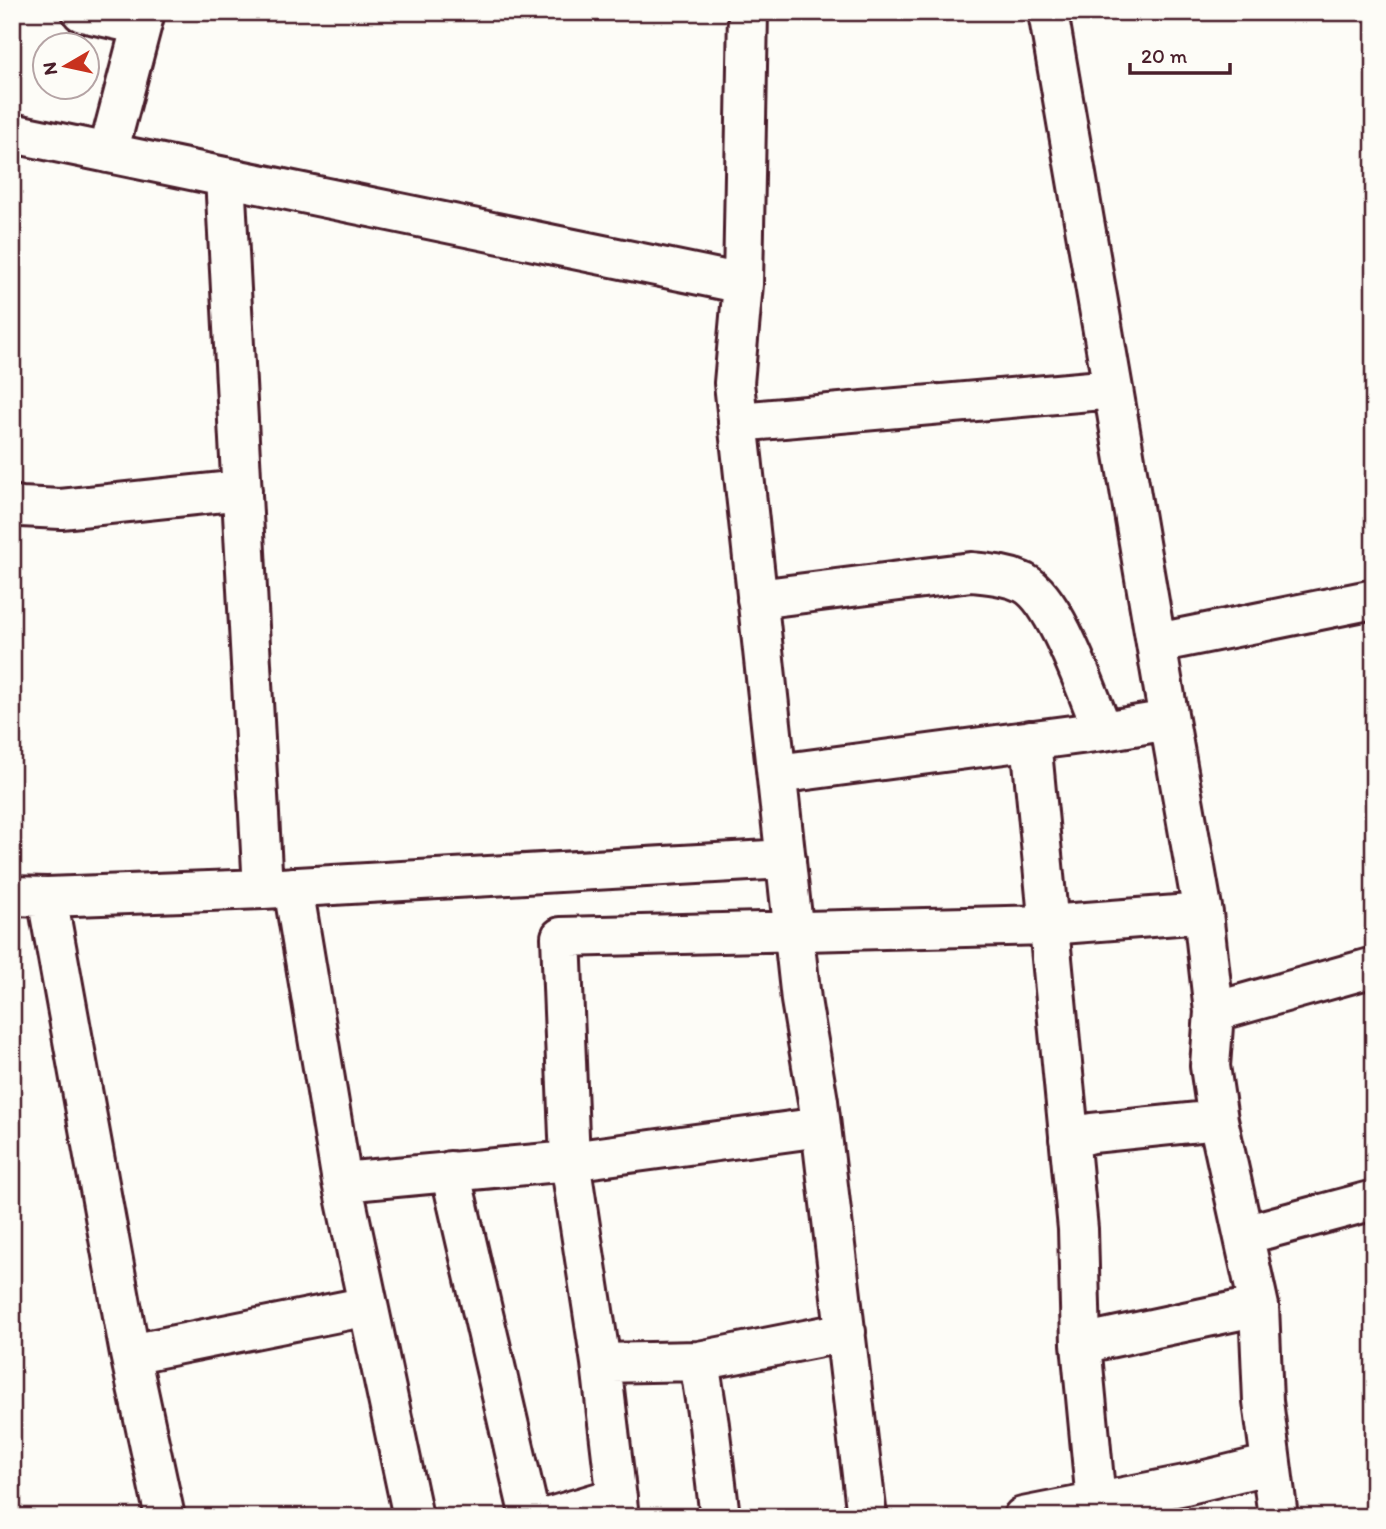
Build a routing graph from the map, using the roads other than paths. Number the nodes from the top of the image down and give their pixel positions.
1 (82, 12) edge
2 (748, 12) edge
3 (1048, 12) edge
4 (143, 18) edge
5 (12, 133) edge
6 (108, 153) junction
7 (225, 177) junction
8 (743, 284) junction
9 (1113, 389) junction
10 (738, 422) junction
11 (242, 490) junction
12 (12, 505) edge
13 (757, 598) junction
14 (1374, 599) edge
15 (1157, 643) junction
16 (1169, 720) junction
17 (1103, 731) junction
18 (1031, 740) junction
19 (777, 774) junction
20 (786, 859) junction
21 (278, 888) junction
22 (30, 897) edge
23 (1203, 913) junction
24 (1048, 925) junction
25 (794, 930) junction
26 (1374, 967) edge
27 (1214, 1012) junction
28 (1218, 1120) junction
29 (821, 1127) junction
30 (1069, 1139) junction
31 (570, 1161) junction
32 (450, 1171) junction
33 (342, 1182) junction
34 (1374, 1200) edge
35 (1244, 1236) junction
36 (368, 1306) junction
37 (1259, 1306) junction
38 (846, 1332) junction
39 (1081, 1344) junction
40 (130, 1354) junction
41 (699, 1361) junction
42 (601, 1363) junction
43 (1271, 1464) junction
44 (1187, 1501) edge
45 (618, 1507) edge
46 (1096, 1510) edge
47 (165, 1517) edge
48 (413, 1517) edge
49 (530, 1517) edge
50 (550, 1517) edge
51 (720, 1517) edge
52 (867, 1517) edge
53 (1023, 1517) edge
54 (1278, 1517) edge

1 - 4 street
2 - 8 street
3 - 9 street
4 - 6 street
5 - 6 street
6 - 7 street
7 - 8 street
7 - 11 street
8 - 10 street
9 - 10 street
9 - 15 street
10 - 13 street
11 - 12 street
11 - 21 street
13 - 17 street
13 - 19 street
14 - 15 street
15 - 16 street
16 - 17 street
16 - 23 street
17 - 18 street
18 - 19 street
18 - 24 street
19 - 20 street
20 - 21 street
20 - 25 street
21 - 22 street
21 - 33 street
22 - 40 street
23 - 24 street
23 - 27 street
24 - 25 street
24 - 30 street
25 - 29 street
25 - 31 street
26 - 27 street
27 - 28 street
28 - 30 street
28 - 35 street
29 - 31 street
29 - 38 street
30 - 39 street
31 - 32 street
31 - 42 street
32 - 33 street
32 - 49 street
33 - 36 street
34 - 35 street
35 - 37 street
36 - 40 street
36 - 48 street
37 - 39 street
37 - 43 street
38 - 41 street
38 - 52 street
39 - 46 street
40 - 47 street
41 - 42 street
41 - 51 street
42 - 45 street
43 - 44 street
43 - 54 street
44 - 46 street
45 - 50 street
46 - 53 street

